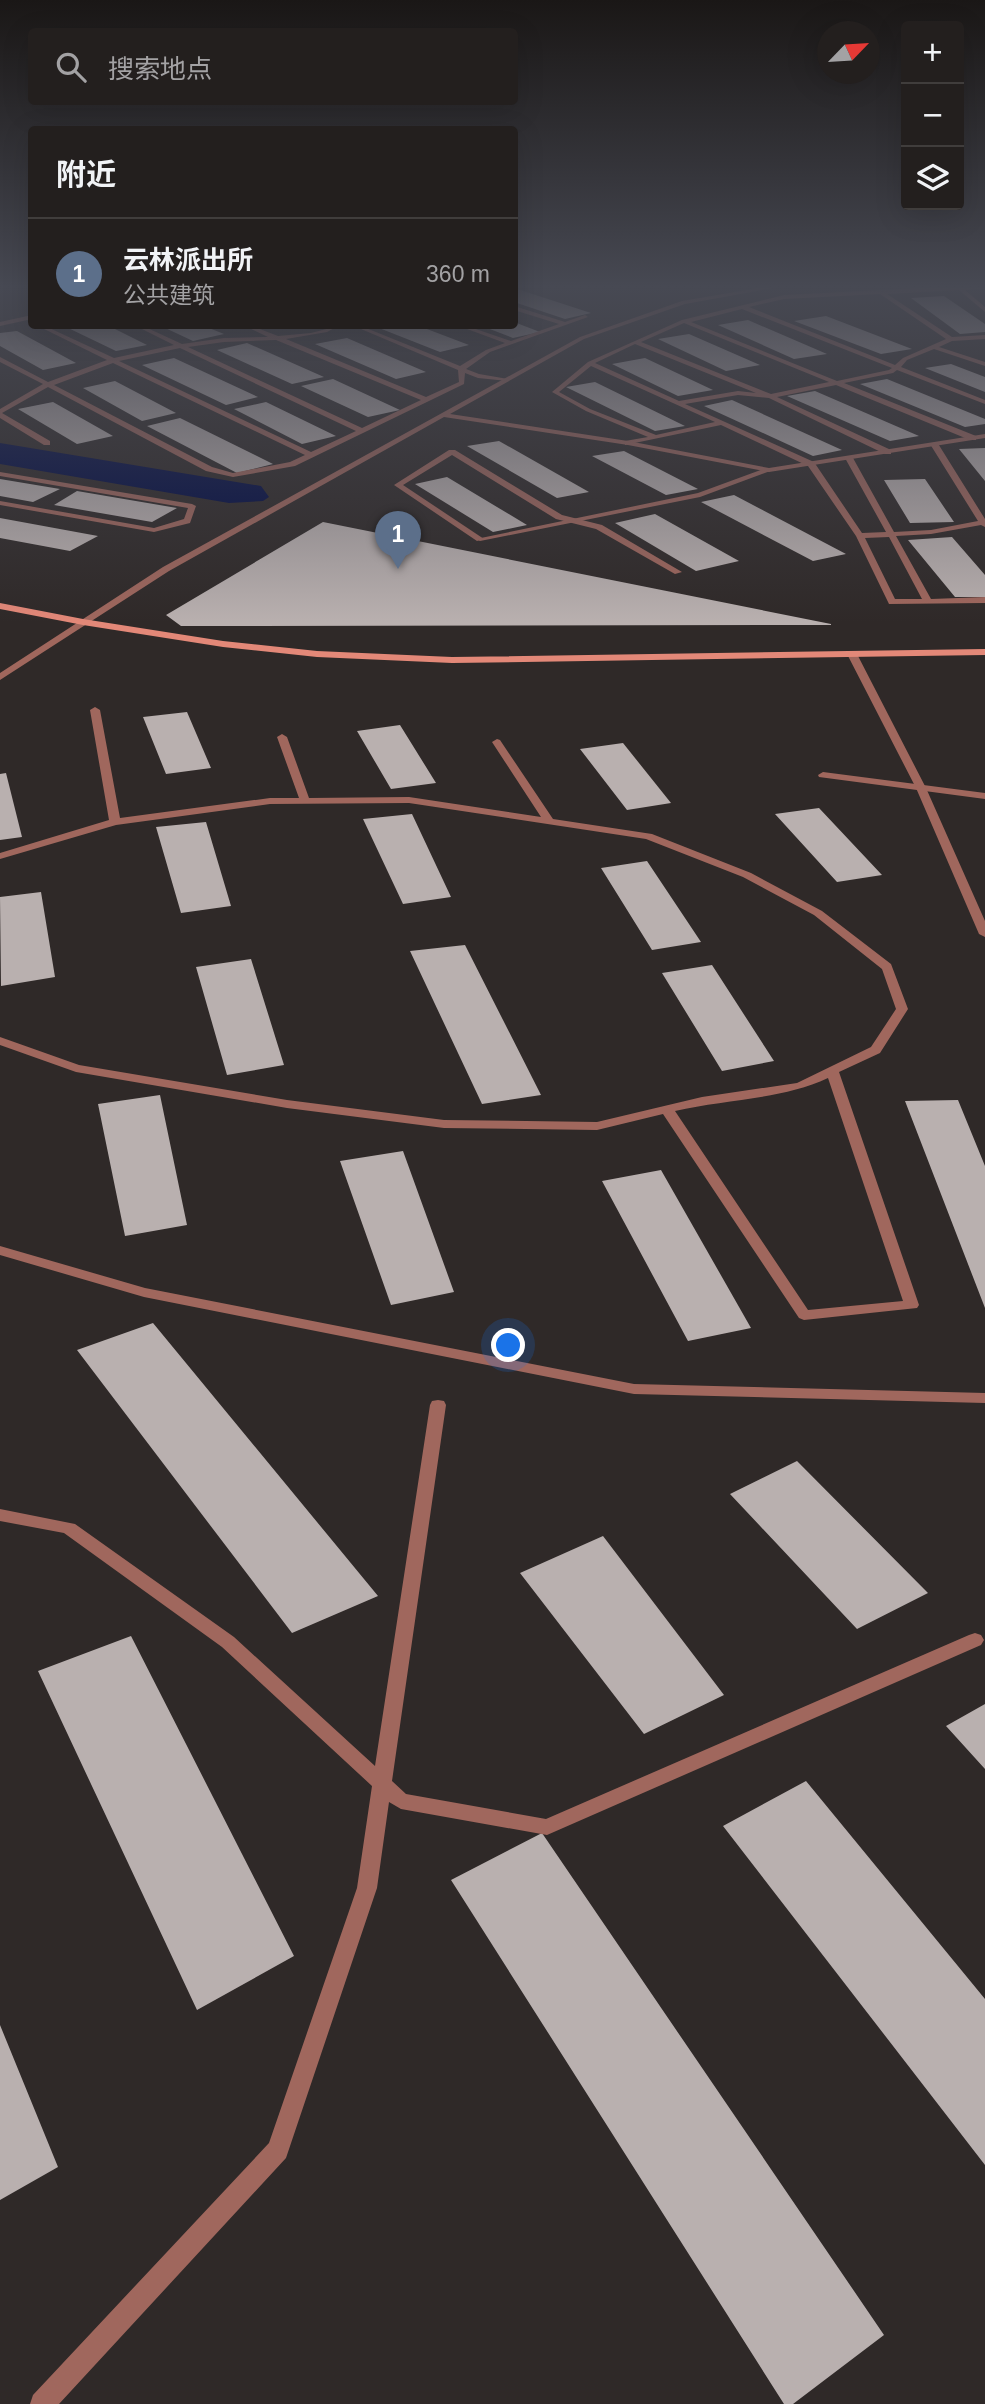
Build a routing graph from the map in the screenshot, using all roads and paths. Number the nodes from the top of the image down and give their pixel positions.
1 (24, 398) edge
2 (78, 398) edge
3 (193, 398) edge
4 (295, 398) edge
5 (423, 398) edge
6 (431, 398) edge
7 (473, 398) edge
8 (566, 398) edge
9 (667, 398) edge
10 (707, 398) edge
11 (775, 398) edge
12 (876, 398) edge
13 (427, 400) junction
14 (678, 403) junction
15 (0, 413) edge
16 (443, 415) junction
17 (722, 424) junction
18 (363, 430) junction
19 (985, 436) edge
20 (655, 437) junction
21 (973, 438) junction
22 (47, 443) dead end
23 (628, 443) junction
24 (934, 444) junction
25 (888, 452) junction
26 (311, 455) junction
27 (849, 458) junction
28 (811, 464) junction
29 (769, 470) junction
30 (0, 474) edge
31 (0, 503) edge
32 (575, 521) junction
33 (985, 523) edge
34 (891, 534) junction
35 (860, 536) junction
36 (678, 572) dead end
37 (985, 600) edge
38 (928, 601) junction
39 (0, 606) edge
40 (83, 622) junction
41 (985, 652) edge
42 (852, 654) junction
43 (0, 677) edge
44 (95, 710) dead end
45 (282, 737) dead end
46 (497, 742) dead end
47 (823, 775) dead end
48 (920, 788) junction
49 (985, 796) edge
50 (305, 801) junction
51 (548, 819) junction
52 (115, 822) junction
53 (0, 856) edge
54 (985, 934) edge
55 (0, 1041) edge
56 (832, 1070) junction
57 (667, 1110) junction
58 (0, 1250) edge
59 (985, 1398) edge
60 (438, 1405) dead end
61 (0, 1515) edge
62 (975, 1640) dead end
63 (383, 1783) junction
64 (42, 2404) edge

1 - 15 street
2 - 26 street
3 - 26 street
4 - 18 street
5 - 13 street
6 - 13 street
7 - 16 street
8 - 20 street
9 - 14 street
10 - 14 street
11 - 25 street
12 - 21 street
13 - 18 street
14 - 17 street
15 - 22 street
16 - 23 street
16 - 40 street
17 - 20 street
17 - 28 street
18 - 26 street
19 - 21 street
20 - 23 street
21 - 24 street
23 - 29 street
24 - 25 street
24 - 33 street
25 - 27 street
27 - 28 street
27 - 34 street
28 - 29 street
28 - 35 street
29 - 32 street
30 - 31 street
32 - 32 street
32 - 36 street
33 - 34 street
34 - 35 street
34 - 38 street
35 - 38 street
37 - 38 street
39 - 40 street
40 - 42 street
40 - 43 street
41 - 42 street
42 - 48 street
44 - 52 street
45 - 50 street
46 - 51 street
47 - 48 street
48 - 49 street
48 - 54 street
50 - 51 street
50 - 52 street
51 - 56 street
52 - 53 street
55 - 57 street
56 - 57 street
56 - 57 street
58 - 59 street
60 - 63 street
61 - 63 street
62 - 63 street
63 - 64 street

